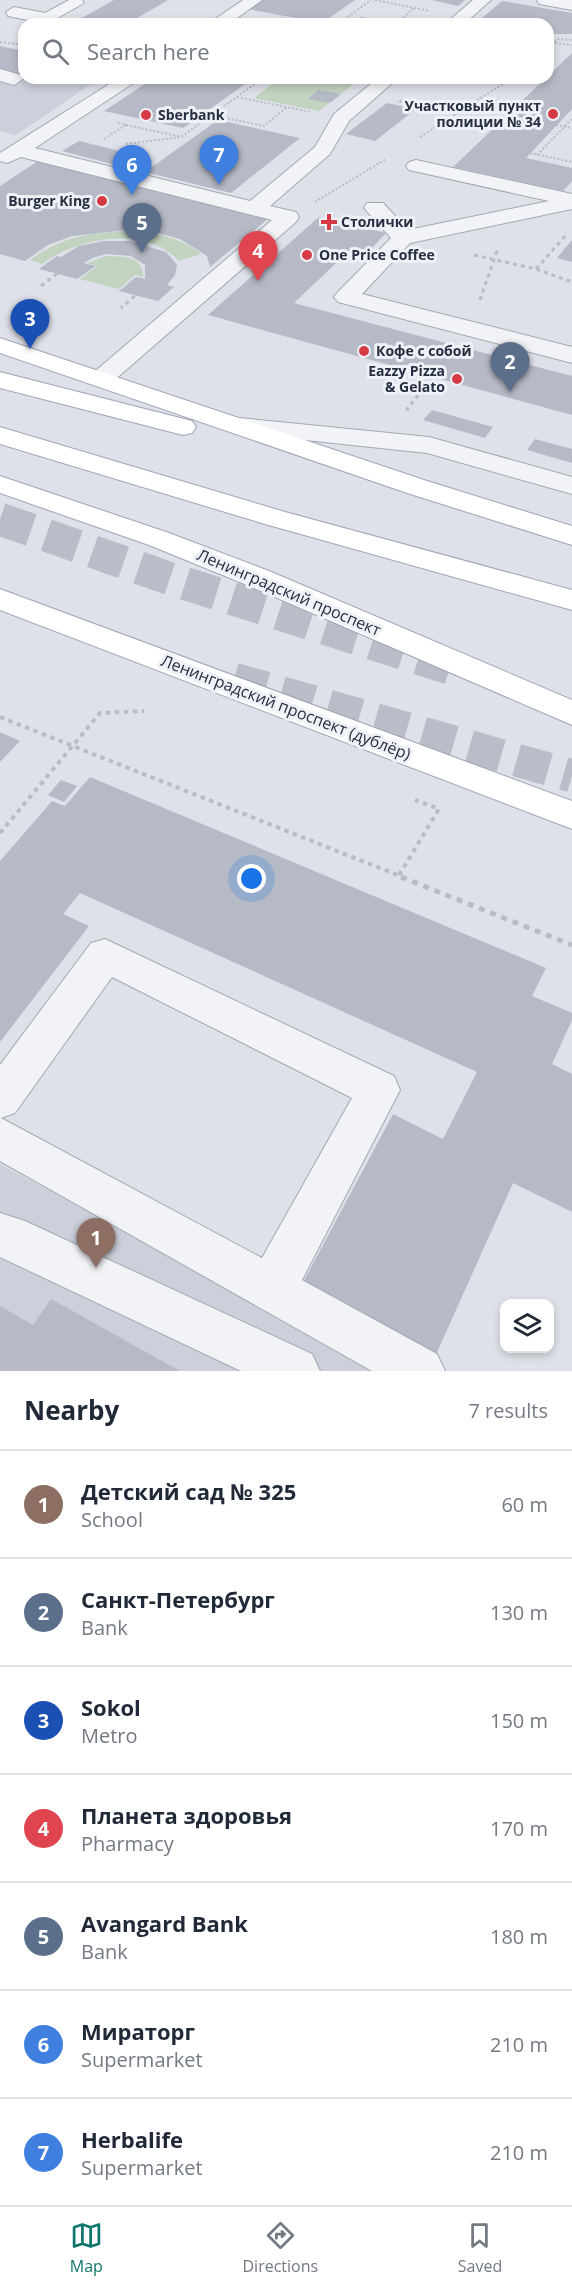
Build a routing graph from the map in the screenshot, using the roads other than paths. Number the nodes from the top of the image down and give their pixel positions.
1 (37, 0) edge
2 (254, 0) edge
3 (483, 0) edge
4 (545, 0) edge
5 (76, 3) dead end
6 (572, 5) edge
7 (7, 16) edge
8 (34, 18) edge
9 (50, 18) edge
10 (226, 18) edge
11 (461, 18) edge
12 (123, 84) edge
13 (382, 84) edge
14 (9, 156) edge
15 (416, 166) dead end
16 (572, 201) edge
17 (375, 208) dead end
18 (254, 209) junction
19 (403, 238) junction
20 (0, 345) edge
21 (572, 355) edge
22 (102, 378) junction
23 (0, 380) edge
24 (240, 426) junction
25 (0, 435) edge
26 (0, 484) edge
27 (572, 486) edge
28 (417, 487) junction
29 (572, 536) edge
30 (0, 599) edge
31 (572, 600) edge
32 (572, 713) edge
33 (572, 816) edge
34 (0, 1099) edge
35 (0, 1138) edge
36 (0, 1235) edge
37 (271, 1289) junction
38 (295, 1371) edge
39 (420, 1371) edge

1 - 7 street
2 - 10 street
3 - 11 street
4 - 6 street
5 - 9 street
7 - 8 street
12 - 14 street
13 - 18 street
14 - 18 street
15 - 16 street
16 - 19 street
17 - 19 street
18 - 22 street
19 - 21 street
20 - 22 main road
22 - 24 main road
23 - 28 main road
24 - 27 street
24 - 28 main road
25 - 31 main road
26 - 32 main road, Ленинградский проспект
28 - 29 main road
30 - 33 main road, Ленинградский проспект (дублёр)
34 - 37 street
35 - 37 street
36 - 38 street
37 - 39 street

